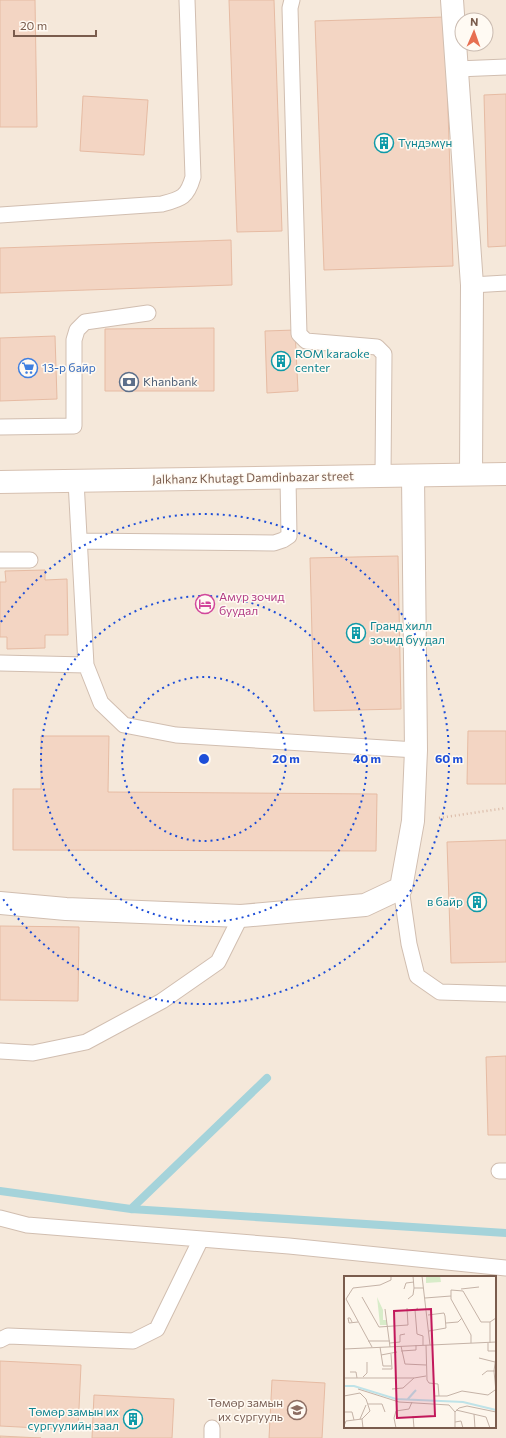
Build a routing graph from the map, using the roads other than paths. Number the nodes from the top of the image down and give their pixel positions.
1 (187, 0) edge
2 (292, 0) edge
3 (452, 0) edge
4 (506, 67) edge
5 (457, 69) junction
6 (0, 215) edge
7 (506, 283) edge
8 (472, 285) junction
9 (148, 313) dead end
10 (0, 428) edge
11 (471, 474) junction
12 (506, 474) edge
13 (383, 476) junction
14 (412, 476) junction
15 (288, 478) junction
16 (76, 481) junction
17 (0, 482) edge
18 (79, 542) junction
19 (0, 560) edge
20 (30, 560) dead end
21 (0, 663) edge
22 (86, 665) junction
23 (416, 750) junction
24 (401, 888) junction
25 (0, 903) edge
26 (241, 916) junction
27 (506, 994) edge
28 (0, 1051) edge
29 (0, 1218) edge
30 (201, 1239) junction
31 (506, 1268) edge
32 (0, 1340) edge

1 - 6 lane
2 - 13 lane
3 - 5 street
4 - 5 lane
5 - 8 street
7 - 8 lane
8 - 11 street
9 - 10 lane
11 - 12 street, Jalkhanz Khutagt Damdinbazar street
11 - 14 street, Jalkhanz Khutagt Damdinbazar street
13 - 14 street, Jalkhanz Khutagt Damdinbazar street
13 - 15 street, Jalkhanz Khutagt Damdinbazar street
14 - 23 street
15 - 16 street, Jalkhanz Khutagt Damdinbazar street
15 - 18 lane
16 - 17 street, Jalkhanz Khutagt Damdinbazar street
16 - 18 lane
18 - 22 lane
19 - 20 lane
21 - 22 lane
22 - 23 lane
23 - 24 street
24 - 26 street
24 - 27 lane
25 - 26 street
26 - 28 lane
29 - 30 lane
30 - 31 lane
30 - 32 lane

